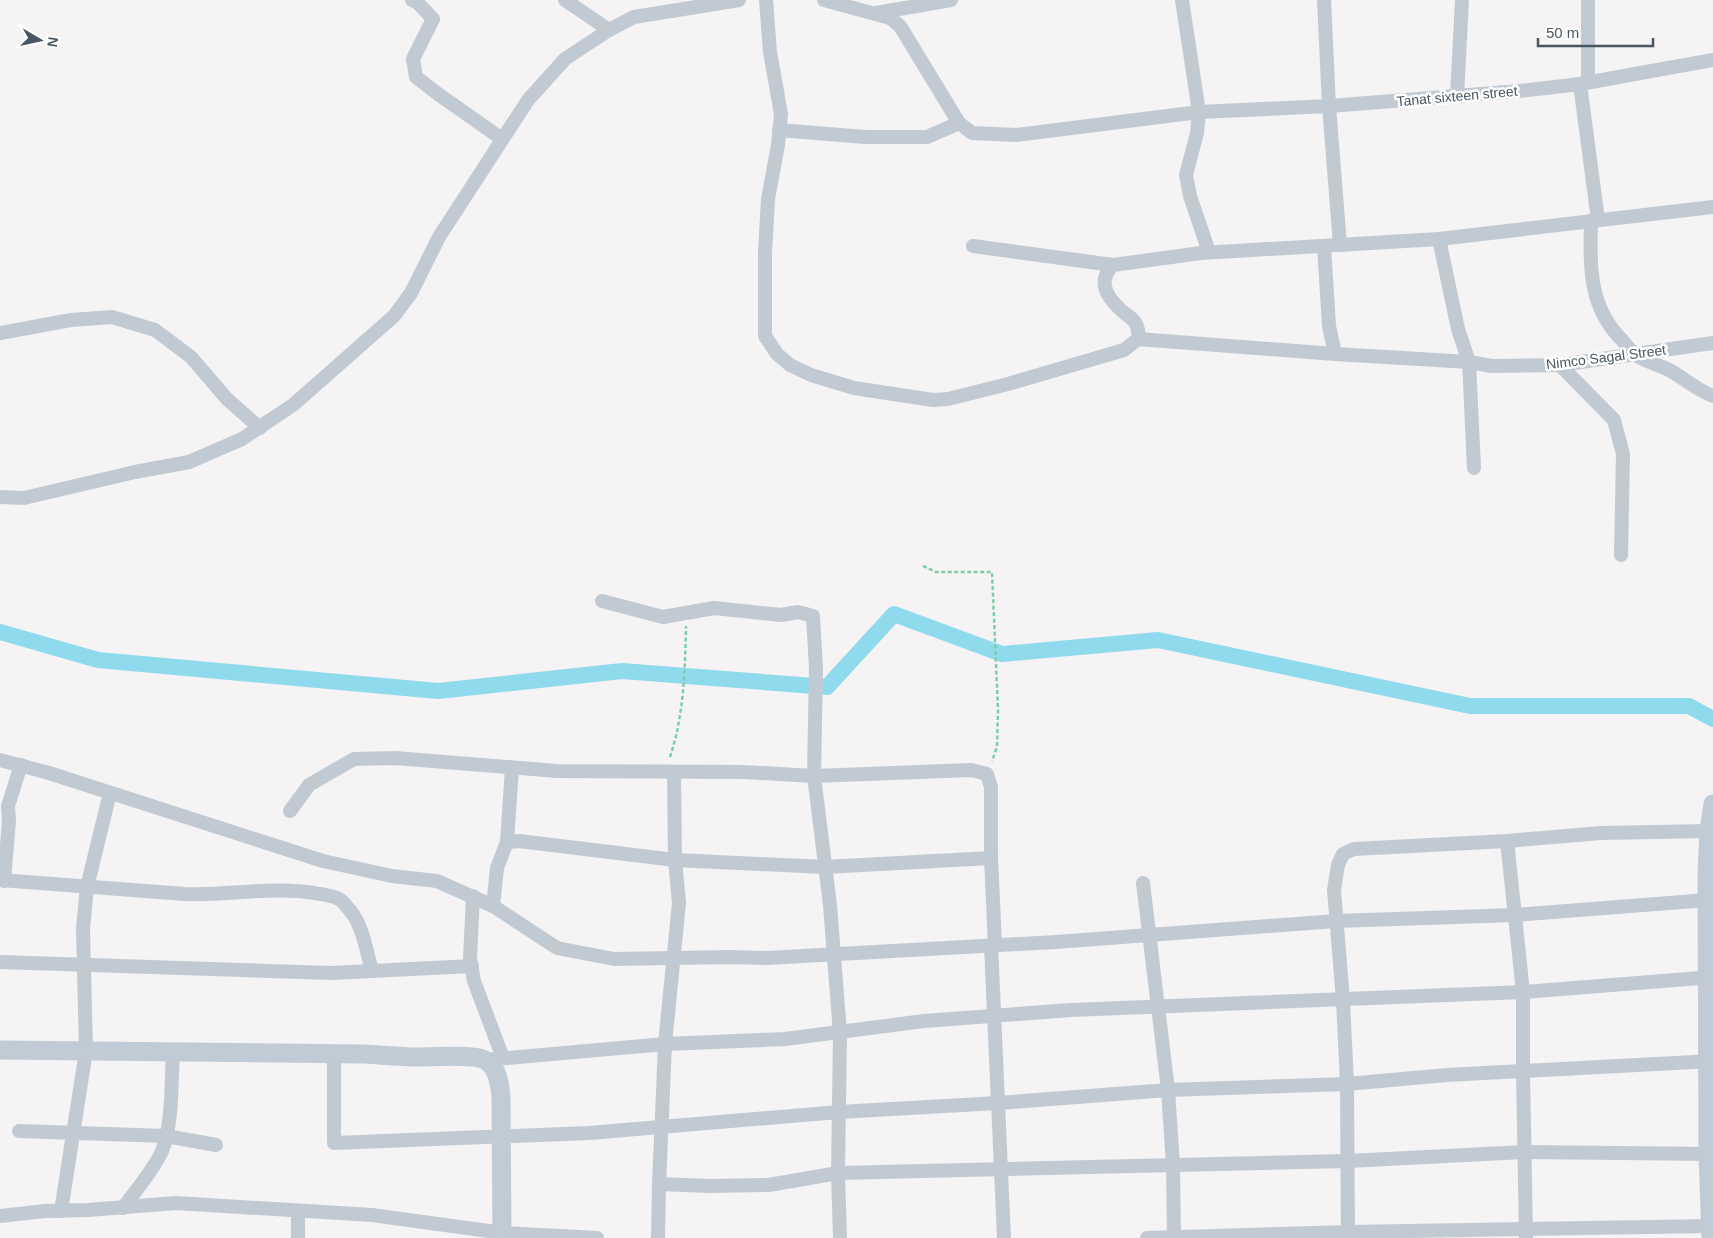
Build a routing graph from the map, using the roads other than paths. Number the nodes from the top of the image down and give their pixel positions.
1 (412, 0) edge
2 (565, 0) edge
3 (739, 0) edge
4 (766, 0) edge
5 (824, 0) edge
6 (951, 0) edge
7 (1182, 0) edge
8 (1324, 0) edge
9 (1462, 0) edge
10 (1588, 0) edge
11 (873, 13) junction
12 (609, 30) junction
13 (1713, 60) edge
14 (1584, 83) junction
15 (1457, 96) junction
16 (1330, 106) junction
17 (1199, 112) junction
18 (958, 123) junction
19 (780, 130) junction
20 (502, 139) junction
21 (1713, 207) edge
22 (1594, 220) junction
23 (1439, 238) junction
24 (1340, 245) junction
25 (973, 246) dead end
26 (1324, 246) junction
27 (1209, 252) junction
28 (1113, 265) junction
29 (0, 333) edge
30 (1138, 339) junction
31 (1713, 344) edge
32 (1336, 354) junction
33 (1636, 355) junction
34 (1469, 362) junction
35 (1560, 366) junction
36 (1713, 396) edge
37 (260, 428) junction
38 (1474, 468) dead end
39 (0, 497) edge
40 (1620, 554) dead end
41 (602, 601) dead end
42 (0, 760) edge
43 (21, 765) junction
44 (512, 768) junction
45 (670, 772) junction
46 (814, 776) junction
47 (110, 793) junction
48 (1713, 804) edge
49 (290, 810) dead end
50 (1709, 831) junction
51 (1507, 841) junction
52 (507, 842) junction
53 (991, 858) junction
54 (675, 860) junction
55 (825, 866) junction
56 (2, 881) edge
57 (1143, 883) dead end
58 (87, 887) junction
59 (473, 896) junction
60 (1709, 902) edge
61 (493, 906) junction
62 (1515, 914) junction
63 (1336, 921) junction
64 (1150, 934) junction
65 (993, 945) junction
66 (833, 955) junction
67 (674, 958) junction
68 (0, 962) edge
69 (84, 966) junction
70 (472, 966) junction
71 (372, 971) junction
72 (1711, 977) edge
73 (1523, 992) junction
74 (1343, 1000) junction
75 (1158, 1006) junction
76 (994, 1016) junction
77 (840, 1033) junction
78 (666, 1044) junction
79 (0, 1050) edge
80 (86, 1051) junction
81 (173, 1052) junction
82 (334, 1054) junction
83 (504, 1058) junction
84 (485, 1060) junction
85 (1710, 1061) edge
86 (1523, 1071) junction
87 (1347, 1084) junction
88 (1168, 1090) junction
89 (998, 1103) junction
90 (839, 1112) junction
91 (661, 1126) junction
92 (19, 1132) dead end
93 (74, 1133) junction
94 (502, 1135) junction
95 (166, 1136) junction
96 (216, 1145) dead end
97 (1524, 1152) junction
98 (1710, 1154) edge
99 (1348, 1161) junction
100 (1174, 1165) junction
101 (1000, 1169) junction
102 (838, 1173) junction
103 (659, 1184) junction
104 (123, 1208) junction
105 (61, 1210) junction
106 (298, 1211) junction
107 (0, 1216) edge
108 (1712, 1230) edge
109 (1526, 1234) edge
110 (1348, 1235) edge
111 (502, 1236) edge
112 (298, 1238) edge
113 (597, 1238) edge
114 (658, 1238) edge
115 (840, 1238) edge
116 (1004, 1238) edge
117 (1147, 1238) edge
118 (1174, 1238) edge

1 - 20 street
2 - 12 street
3 - 12 street
4 - 19 street
5 - 11 street
6 - 11 street
7 - 17 street
8 - 16 street
9 - 15 street
10 - 14 street
11 - 18 street
12 - 20 street
13 - 14 street, Tanat sixteen street
14 - 15 street, Tanat sixteen street
14 - 22 street
15 - 16 street, Tanat sixteen street
16 - 17 street, Tanat sixteen street
16 - 24 street
17 - 18 street, Tanat sixteen street
17 - 27 street
18 - 19 street
19 - 30 street
20 - 37 street
21 - 22 street
22 - 23 street
22 - 33 street
23 - 24 street
23 - 34 street
24 - 26 street
25 - 28 street
26 - 27 street
26 - 32 street
27 - 28 street
28 - 30 street
29 - 37 street
30 - 32 street, Nimco Sagal Street
31 - 33 street, Nimco Sagal Street
32 - 34 street, Nimco Sagal Street
33 - 35 street, Nimco Sagal Street
33 - 36 street
34 - 35 street, Nimco Sagal Street
34 - 38 street
35 - 40 street
37 - 39 street
41 - 46 street
42 - 43 street
43 - 47 street
43 - 56 street
44 - 45 street
44 - 49 street
44 - 52 street
45 - 46 street
45 - 54 street
46 - 53 street
46 - 55 street
47 - 58 street
47 - 59 street
48 - 50 street
50 - 51 street
50 - 60 street
51 - 62 street
51 - 63 street
52 - 54 street
52 - 61 street
53 - 55 street
53 - 65 street
54 - 55 street
54 - 67 street
55 - 66 street
56 - 58 street
57 - 64 street
58 - 69 street
58 - 71 street
59 - 61 street
59 - 70 street
60 - 62 street
60 - 72 street
61 - 67 street
62 - 63 street
62 - 73 street
63 - 64 street
63 - 74 street
64 - 65 street
64 - 75 street
65 - 66 street
65 - 76 street
66 - 67 street
66 - 77 street
67 - 78 street
68 - 69 street
69 - 71 street
69 - 80 street
70 - 71 street
70 - 83 street
72 - 73 street
72 - 85 street
73 - 74 street
73 - 86 street
74 - 75 street
74 - 87 street
75 - 76 street
75 - 88 street
76 - 77 street
76 - 89 street
77 - 78 street
77 - 90 street
78 - 83 street
78 - 91 street
79 - 80 street
80 - 81 street
80 - 93 street
81 - 82 street
81 - 95 street
82 - 84 street
82 - 94 street
83 - 84 street
84 - 94 street
85 - 86 street
85 - 98 street
86 - 87 street
86 - 97 street
87 - 88 street
87 - 99 street
88 - 89 street
88 - 100 street
89 - 90 street
89 - 101 street
90 - 91 street
90 - 102 street
91 - 94 street
91 - 103 street
92 - 93 street
93 - 95 street
93 - 105 street
94 - 111 street
95 - 96 street
95 - 104 street
97 - 98 street
97 - 99 street
97 - 109 street
98 - 108 street
99 - 100 street
99 - 110 street
100 - 101 street
100 - 118 street
101 - 102 street
101 - 116 street
102 - 103 street
102 - 115 street
103 - 114 street
104 - 105 street
104 - 106 street
105 - 107 street
106 - 111 street
106 - 112 street
108 - 109 street
109 - 110 street
110 - 118 street
111 - 113 street
117 - 118 street

